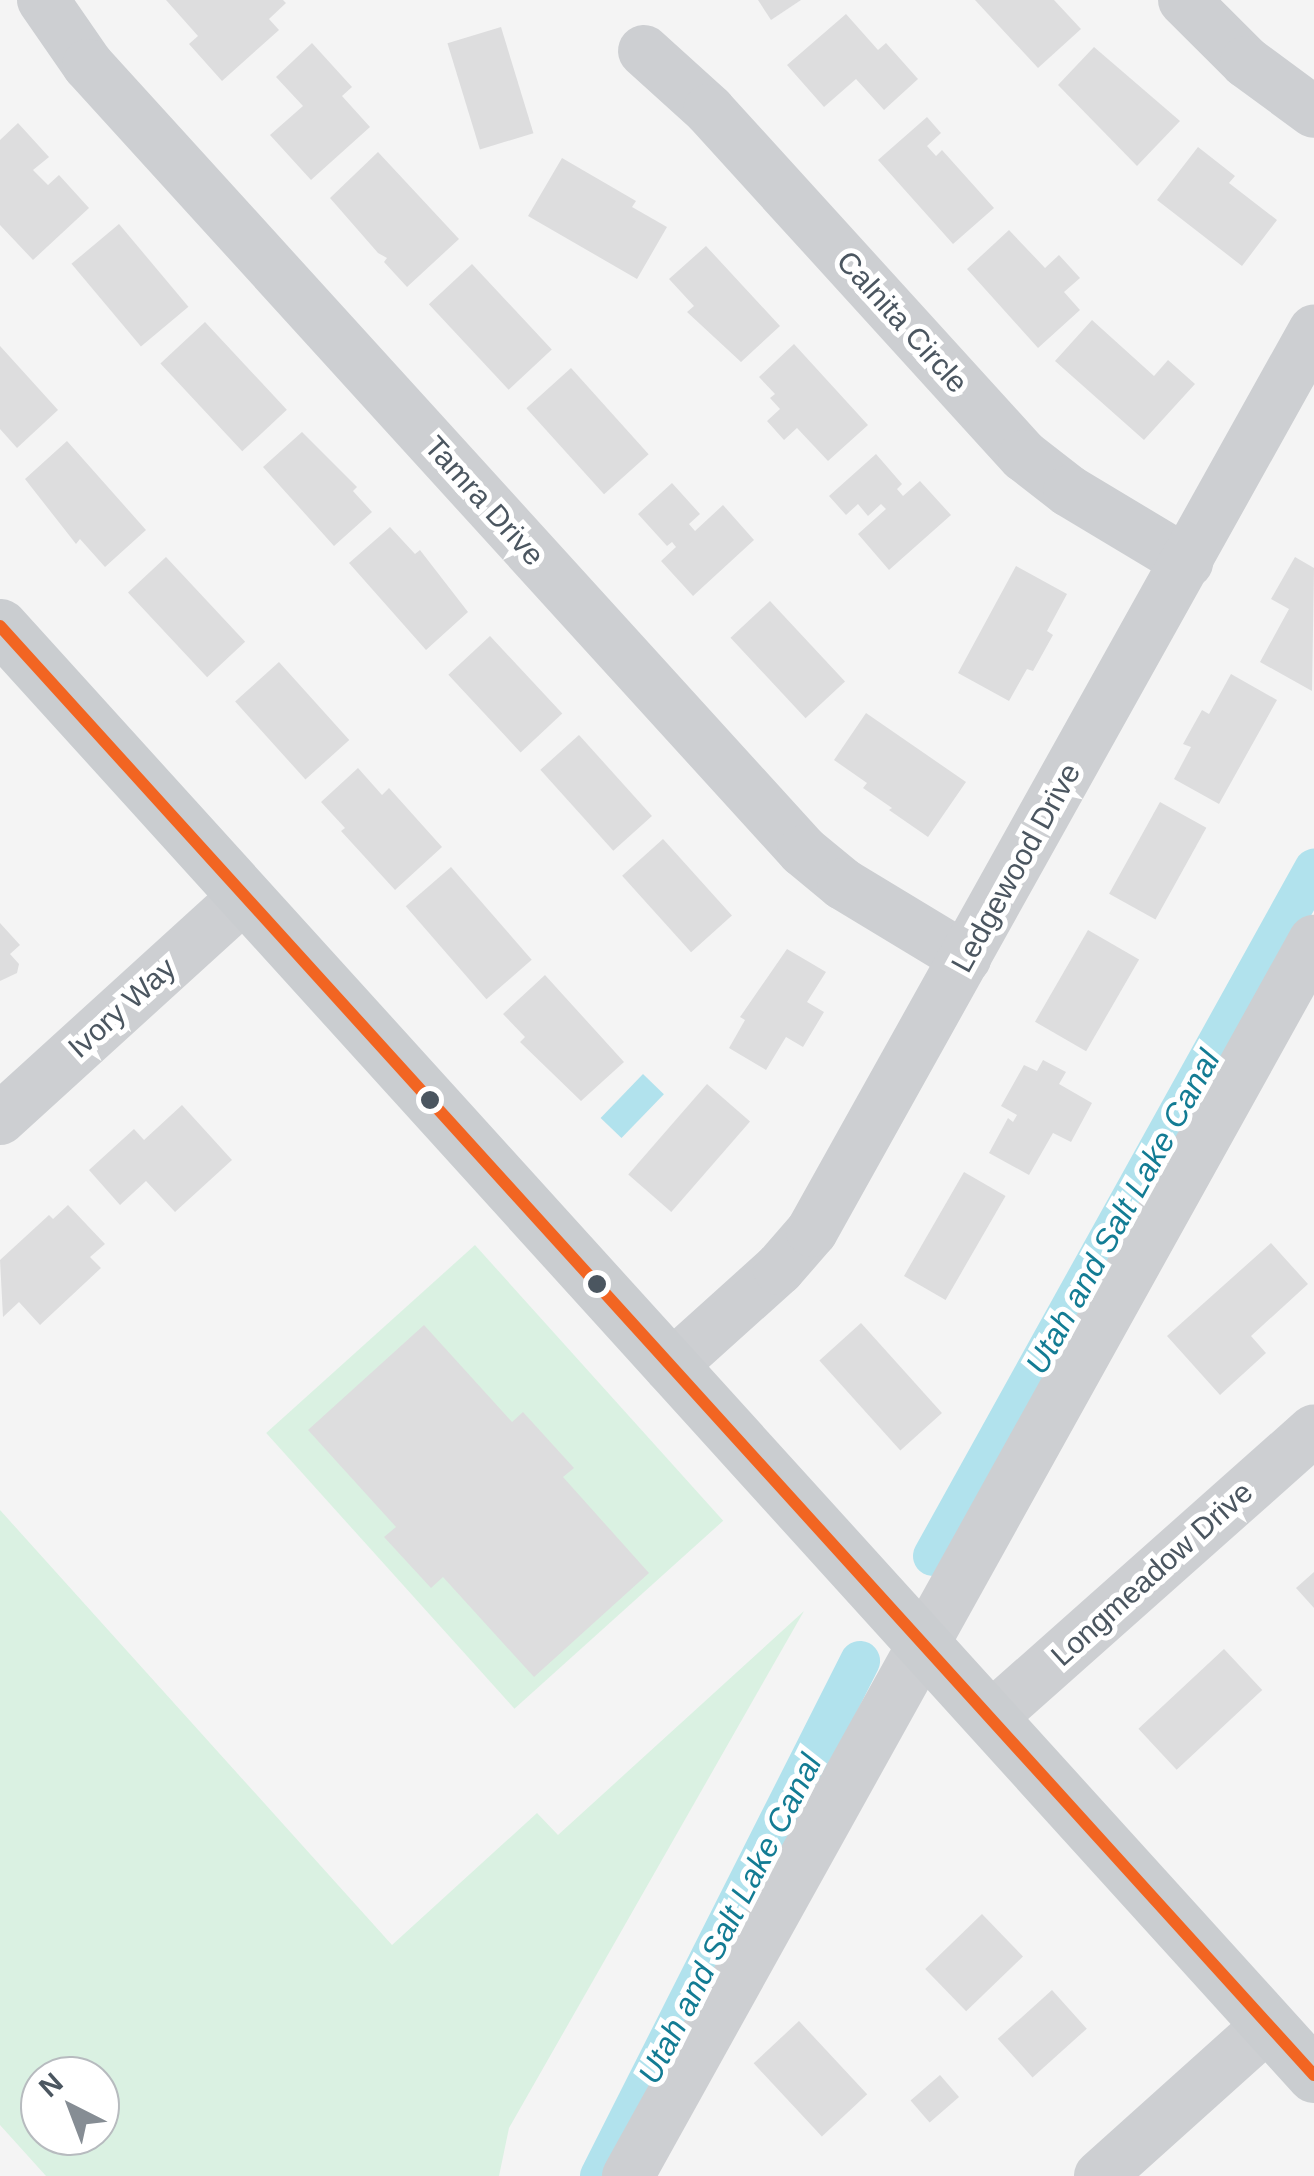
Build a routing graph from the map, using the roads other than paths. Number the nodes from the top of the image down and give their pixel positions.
1 (43, 0) edge
2 (1184, 0) edge
3 (644, 51) dead end
4 (1314, 112) edge
5 (1314, 331) edge
6 (1186, 562) junction
7 (0, 626) edge
8 (244, 897) junction
9 (1314, 941) edge
10 (965, 958) junction
11 (0, 1119) edge
12 (670, 1367) junction
13 (1314, 1430) edge
14 (924, 1646) junction
15 (990, 1718) junction
16 (1268, 2025) junction
17 (1314, 2076) edge
18 (628, 2176) edge
19 (1100, 2176) edge

1 - 10 street, Tamra Drive
2 - 4 street
3 - 6 street, Calnita Circle
5 - 6 street, Ledgewood Drive
6 - 10 street, Ledgewood Drive
7 - 8 main road
8 - 11 street, Ivory Way
8 - 12 main road
9 - 14 street
10 - 12 street, Ledgewood Drive
12 - 14 main road
13 - 15 street, Longmeadow Drive
14 - 15 main road
14 - 18 street
15 - 16 main road
16 - 17 main road
16 - 19 street

